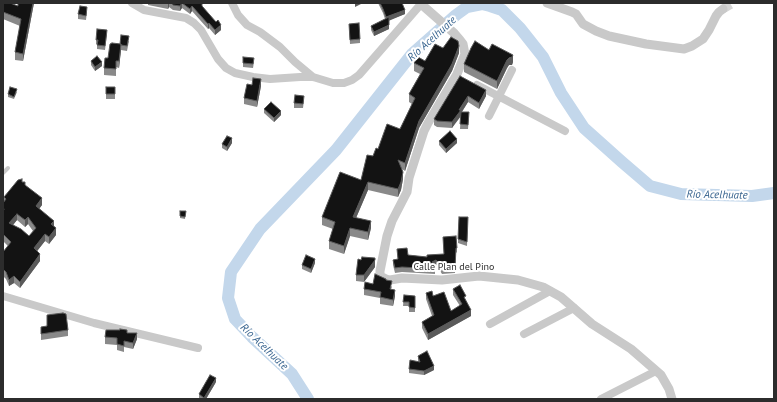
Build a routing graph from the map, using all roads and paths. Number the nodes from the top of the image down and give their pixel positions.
1 (132, 3) edge
2 (232, 3) edge
3 (547, 3) edge
4 (422, 4) edge
5 (723, 9) tunnel mouth
6 (512, 70) dead end
7 (313, 77) junction
8 (464, 78) junction
9 (498, 96) junction
10 (489, 116) dead end
11 (565, 131) dead end
12 (8, 168) dead end
13 (3, 173) edge
14 (550, 291) junction
15 (3, 296) edge
16 (574, 308) junction
17 (490, 324) dead end
18 (524, 334) dead end
19 (198, 348) dead end
20 (656, 371) junction
21 (601, 399) edge
22 (672, 399) edge

1 - 7 street
2 - 7 street
3 - 5 street
4 - 7 street
4 - 8 street, Calle Plan del Pino
6 - 9 street
8 - 9 street
8 - 14 street, Calle Plan del Pino
9 - 10 street
9 - 11 street
12 - 13 lane
14 - 16 street, Calle Plan del Pino
14 - 17 street
15 - 19 street
16 - 18 street
16 - 20 street, Calle Plan del Pino
20 - 21 street
20 - 22 street, Calle Plan del Pino

